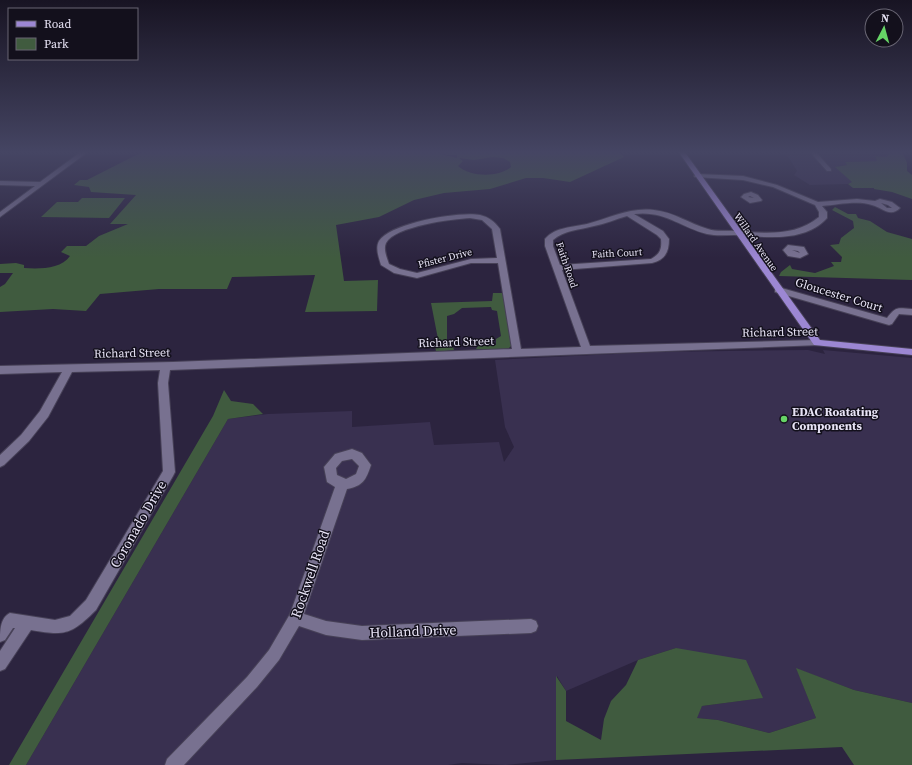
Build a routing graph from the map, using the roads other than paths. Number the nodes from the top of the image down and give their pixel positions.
1 (36, 187) edge
2 (705, 187) edge
3 (774, 187) edge
4 (777, 187) edge
5 (758, 197) dead end
6 (877, 203) dead end
7 (817, 204) junction
8 (627, 213) junction
9 (0, 215) edge
10 (738, 234) junction
11 (780, 234) junction
12 (791, 247) dead end
13 (501, 260) junction
14 (557, 268) junction
15 (778, 290) junction
16 (912, 312) edge
17 (817, 344) junction
18 (587, 350) junction
19 (912, 352) edge
20 (518, 353) junction
21 (166, 366) junction
22 (69, 368) junction
23 (0, 370) edge
24 (0, 462) edge
25 (342, 484) dead end
26 (296, 618) junction
27 (27, 623) junction
28 (531, 626) dead end
29 (0, 635) edge
30 (0, 664) edge
31 (172, 765) edge

1 - 9 street
2 - 10 main road, Willard Avenue
3 - 5 street
4 - 7 street
6 - 7 street
7 - 11 street, Faith Road
8 - 10 street, Faith Road
8 - 14 street, Faith Road
8 - 14 street, Faith Court
10 - 11 street, Faith Road
10 - 15 main road, Willard Avenue
11 - 12 street
13 - 13 street, Pfister Drive
13 - 20 street, Pfister Drive
14 - 18 street, Faith Road
15 - 16 street, Gloucester Court
15 - 17 main road, Willard Avenue
17 - 18 street, Richard Street
17 - 19 main road, Richard Street
18 - 20 street, Richard Street
20 - 21 street, Richard Street
21 - 22 street, Richard Street
21 - 27 street, Coronado Drive
22 - 23 street, Richard Street
22 - 24 street
25 - 26 street, Rockwell Road
26 - 28 street, Holland Drive
26 - 31 street, Rockwell Road
27 - 29 street, Coronado Drive
27 - 30 street

